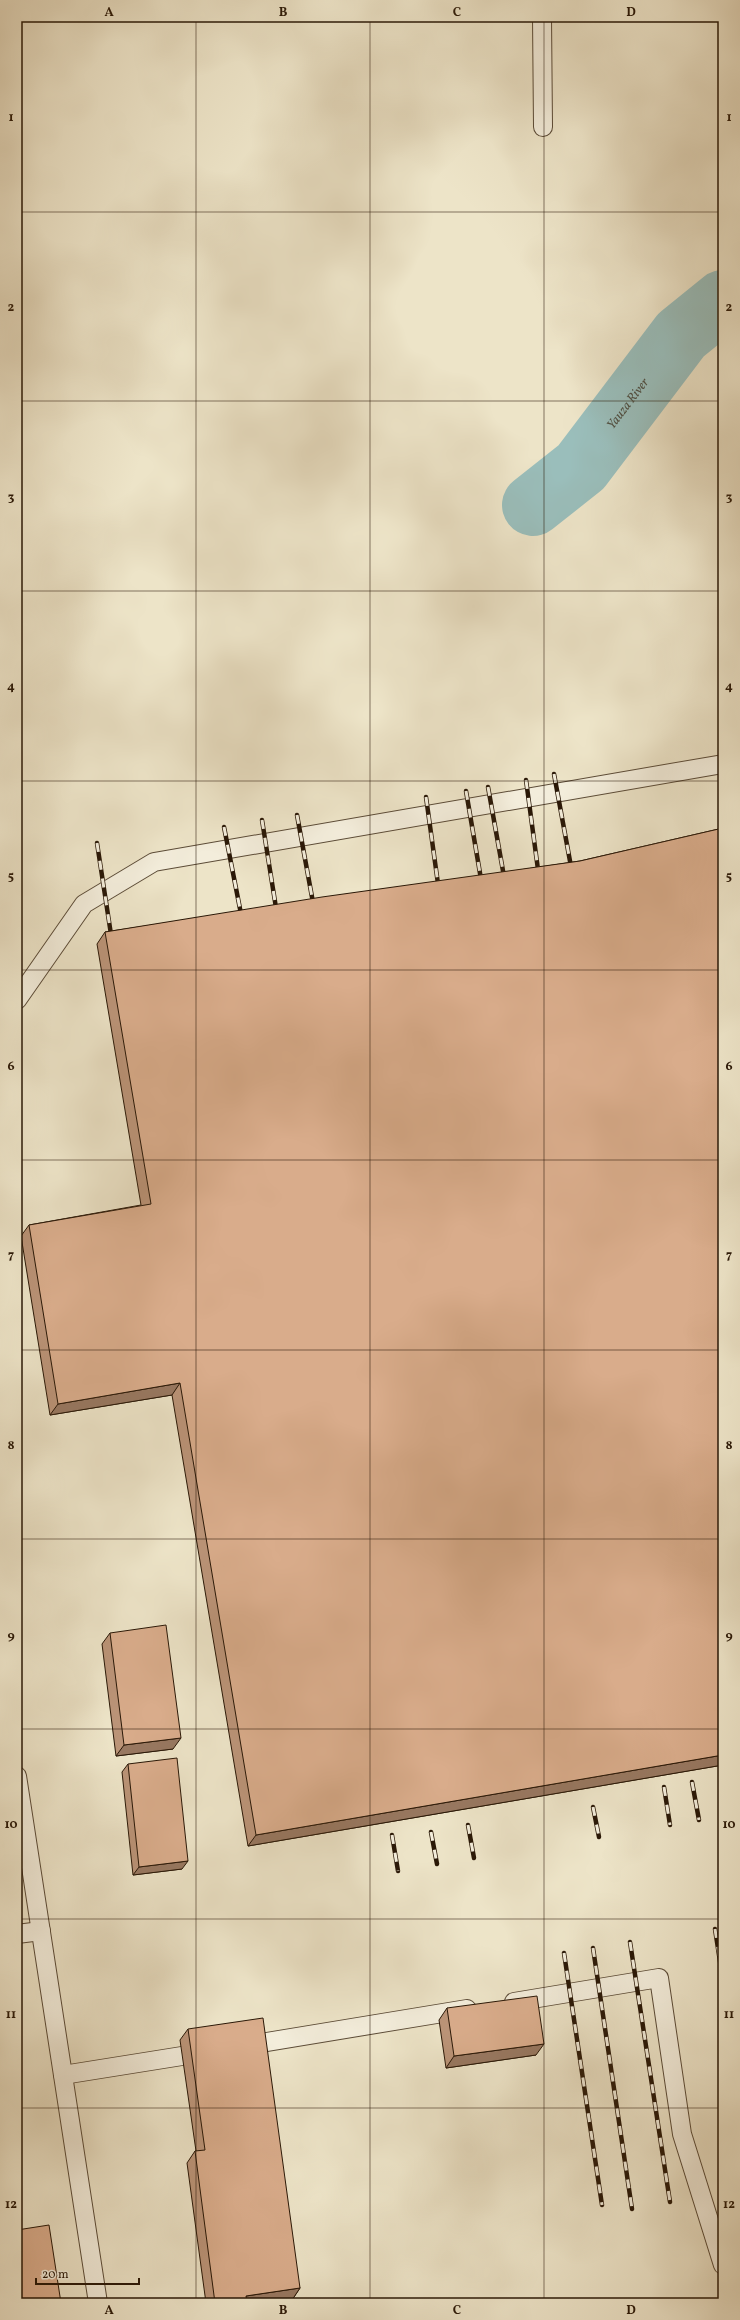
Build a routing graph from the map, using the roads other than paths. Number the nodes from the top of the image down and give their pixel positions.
1 (542, 17) edge
2 (543, 127) dead end
3 (723, 764) edge
4 (17, 1000) edge
5 (17, 1776) edge
6 (40, 1931) junction
7 (17, 1934) edge
8 (63, 2075) junction
9 (723, 2265) edge
10 (98, 2303) edge

1 - 2 lane
3 - 4 lane
5 - 6 lane
6 - 7 lane
6 - 8 lane
8 - 9 lane
8 - 10 lane

